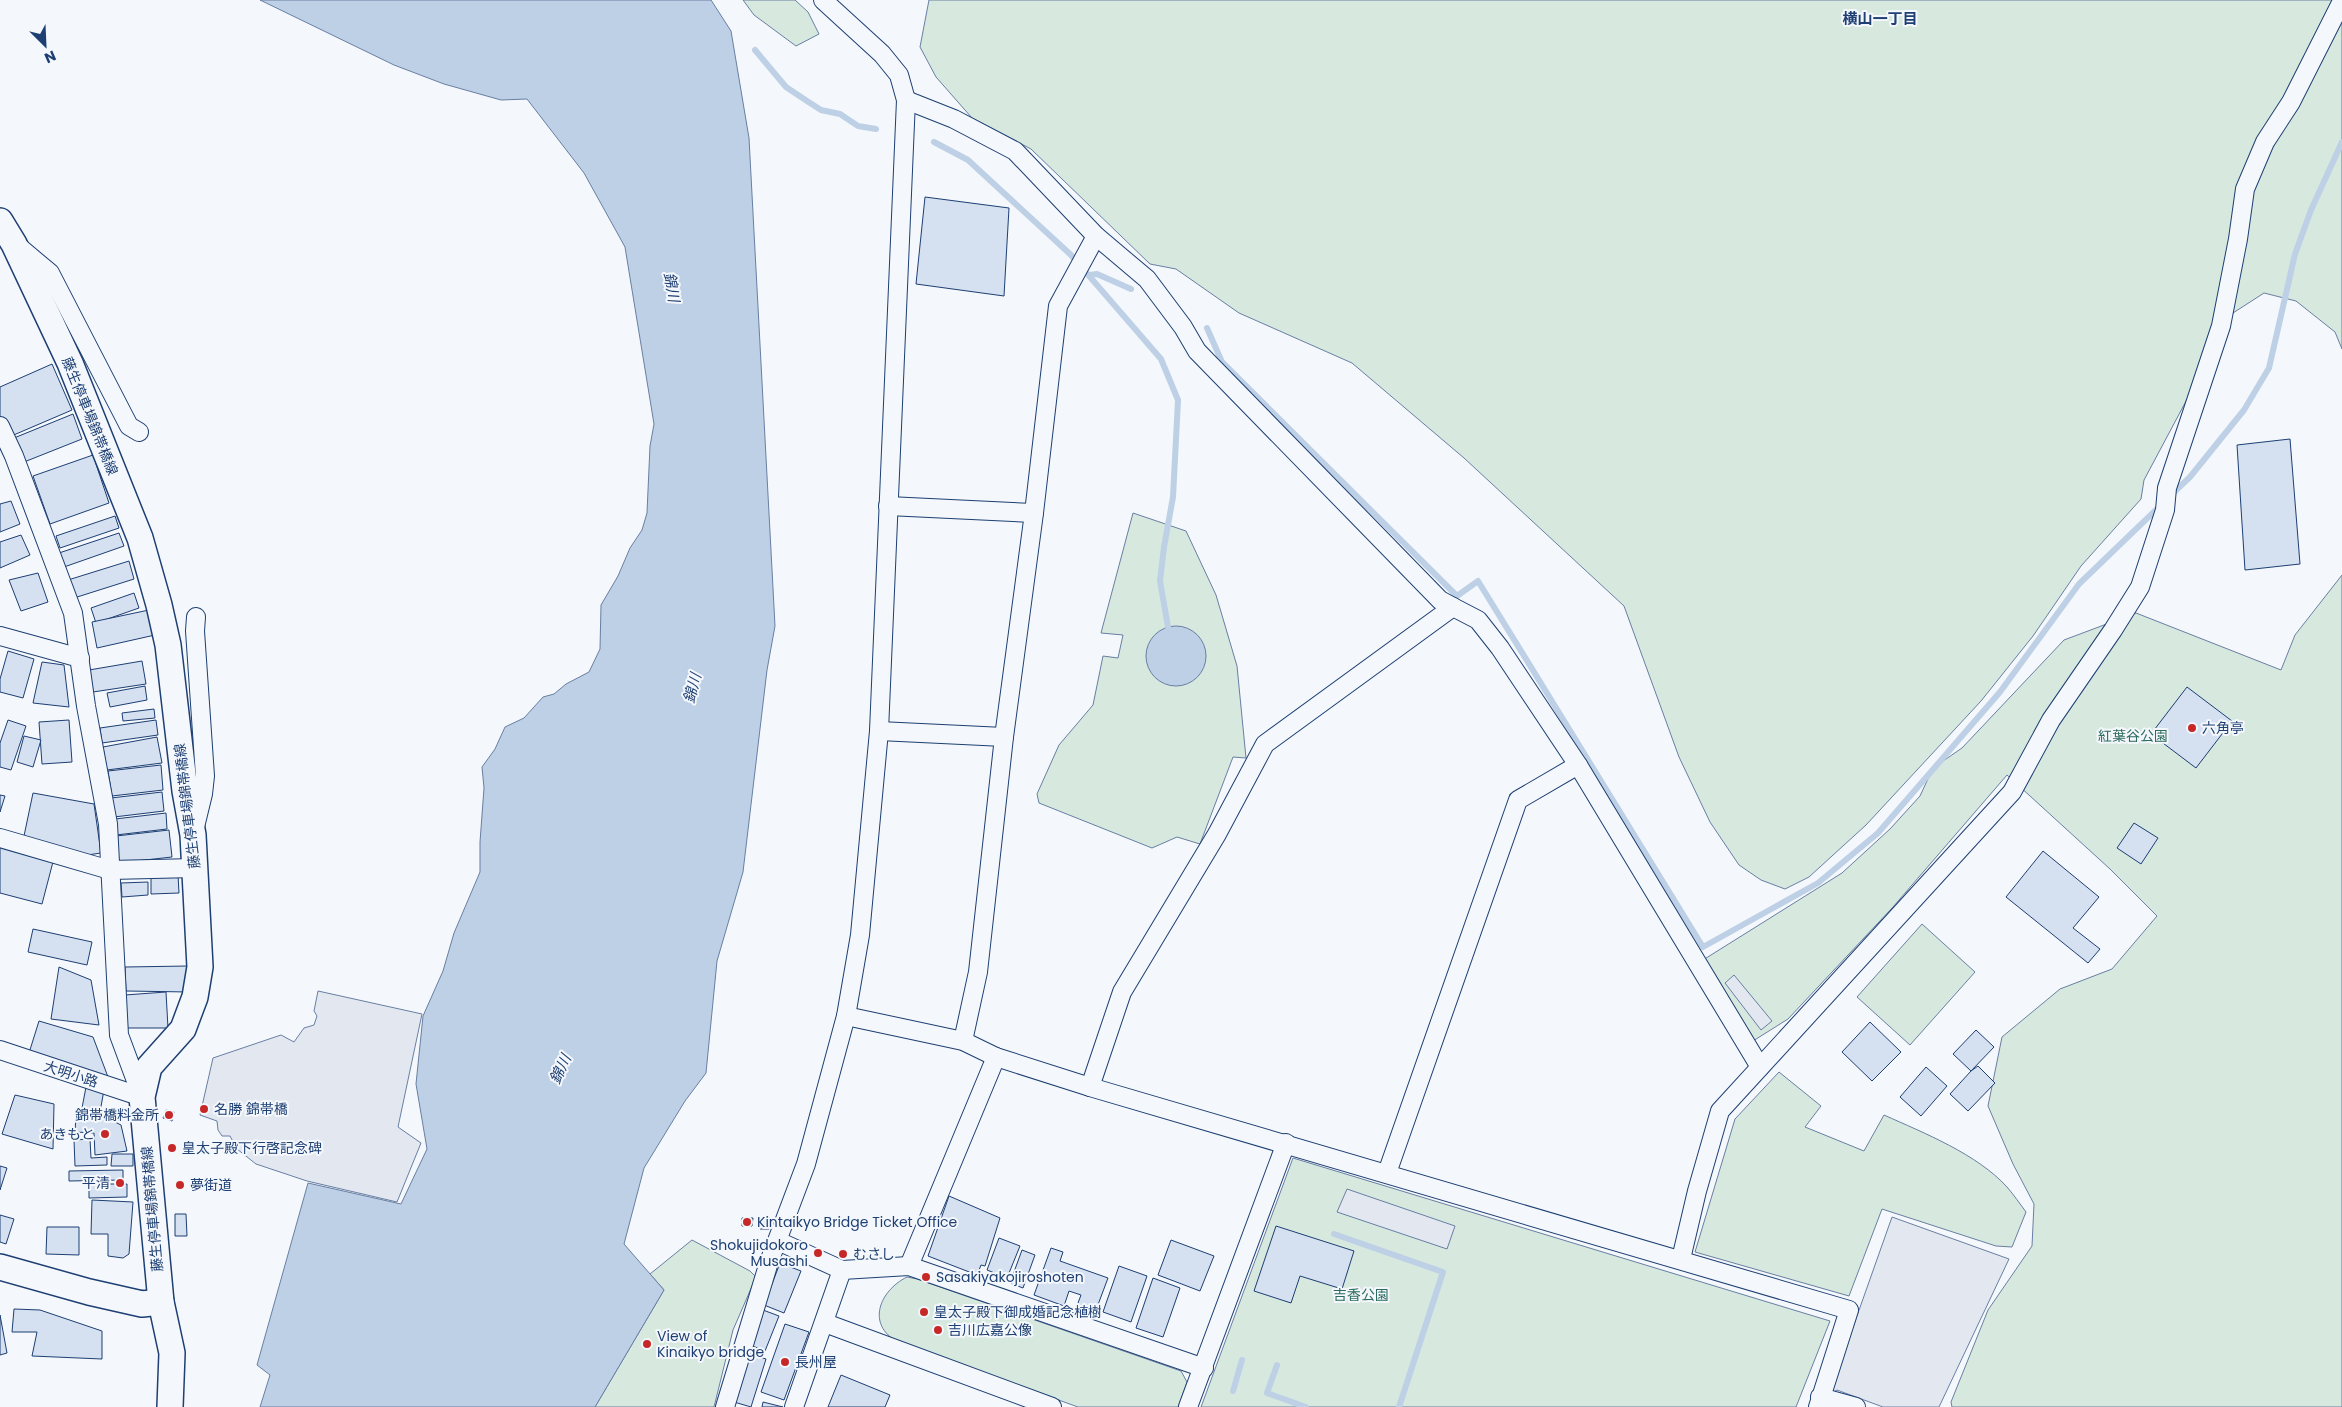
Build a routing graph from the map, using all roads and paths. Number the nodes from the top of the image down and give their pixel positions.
1 (823, 0) edge
2 (2342, 1) edge
3 (906, 100) junction
4 (0, 221) edge
5 (1096, 236) junction
6 (14, 244) junction
7 (0, 426) edge
8 (138, 432) dead end
9 (7, 454) edge
10 (888, 506) junction
11 (1034, 513) junction
12 (1453, 607) junction
13 (196, 617) dead end
14 (0, 636) edge
15 (80, 658) junction
16 (879, 731) junction
17 (1004, 737) junction
18 (1578, 765) junction
19 (193, 835) junction
20 (0, 838) edge
21 (195, 868) junction
22 (110, 870) junction
23 (846, 1016) junction
24 (963, 1041) junction
25 (0, 1050) edge
26 (996, 1057) junction
27 (1760, 1067) junction
28 (1090, 1088) junction
29 (142, 1097) junction
30 (1286, 1143) junction
31 (1387, 1173) junction
32 (778, 1241) junction
33 (1681, 1259) junction
34 (908, 1266) junction
35 (0, 1267) edge
36 (842, 1270) junction
37 (161, 1302) junction
38 (825, 1323) junction
39 (1204, 1368) junction
40 (1819, 1402) edge
41 (170, 1407) edge
42 (725, 1407) edge
43 (794, 1407) edge
44 (1052, 1407) edge
45 (1188, 1407) edge
46 (1856, 1407) edge

1 - 3 street
2 - 27 street
3 - 5 street
3 - 10 street
4 - 6 main road, 藤生停車場錦帯橋線
5 - 11 street
5 - 12 street
6 - 8 street
6 - 19 main road, 藤生停車場錦帯橋線
7 - 9 street
9 - 15 street
10 - 11 street
10 - 16 street
11 - 17 street
12 - 18 street
12 - 28 street
13 - 19 street
14 - 15 street
15 - 22 street
16 - 17 street
16 - 23 street
17 - 24 street
18 - 27 street
18 - 31 street
19 - 21 main road, 藤生停車場錦帯橋線
20 - 22 street
21 - 22 street
21 - 29 main road, 藤生停車場錦帯橋線
22 - 29 street
23 - 24 street
23 - 32 street
24 - 26 street
25 - 29 street, 大明小路
26 - 28 street
26 - 34 street
27 - 33 street
28 - 30 street
29 - 37 main road, 藤生停車場錦帯橋線
30 - 31 street
30 - 39 street
31 - 33 street
32 - 36 street
32 - 42 street
33 - 40 street
34 - 36 street
34 - 39 street
35 - 37 main road
36 - 38 street
37 - 41 main road, 藤生停車場錦帯橋線
38 - 43 street
38 - 44 street
39 - 45 street
40 - 46 street

